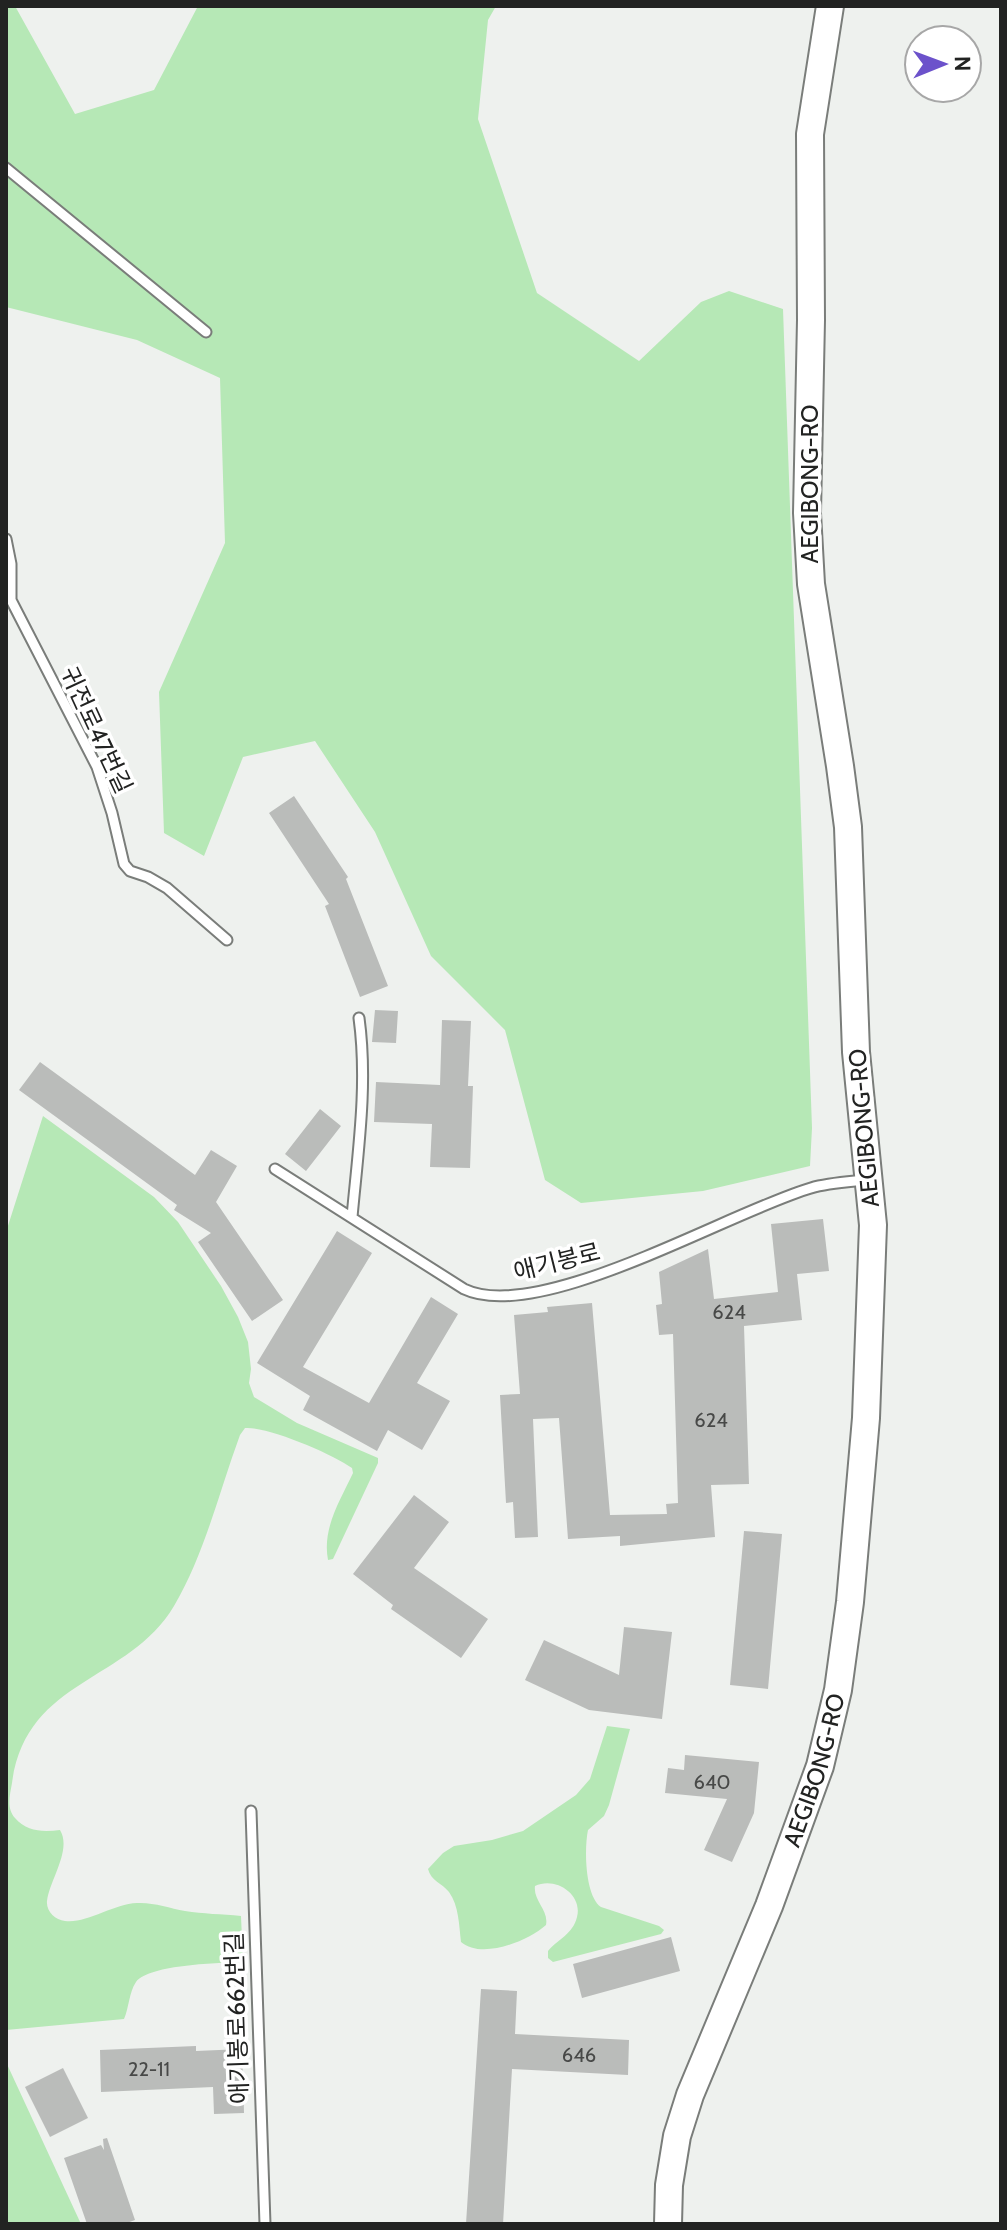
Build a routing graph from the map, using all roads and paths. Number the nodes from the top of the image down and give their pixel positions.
1 (830, 6) edge
2 (6, 168) edge
3 (206, 332) dead end
4 (6, 539) edge
5 (227, 940) dead end
6 (359, 1018) dead end
7 (275, 1169) dead end
8 (869, 1180) junction
9 (352, 1217) junction
10 (251, 1811) dead end
11 (265, 2224) edge
12 (668, 2224) edge

1 - 8 main road, AEGIBONG-RO
2 - 3 lane
4 - 5 lane, 귀전로47번길
6 - 9 lane
7 - 9 lane, 애기봉로
8 - 9 lane, 애기봉로
8 - 12 main road, AEGIBONG-RO
10 - 11 lane, 애기봉로662번길

